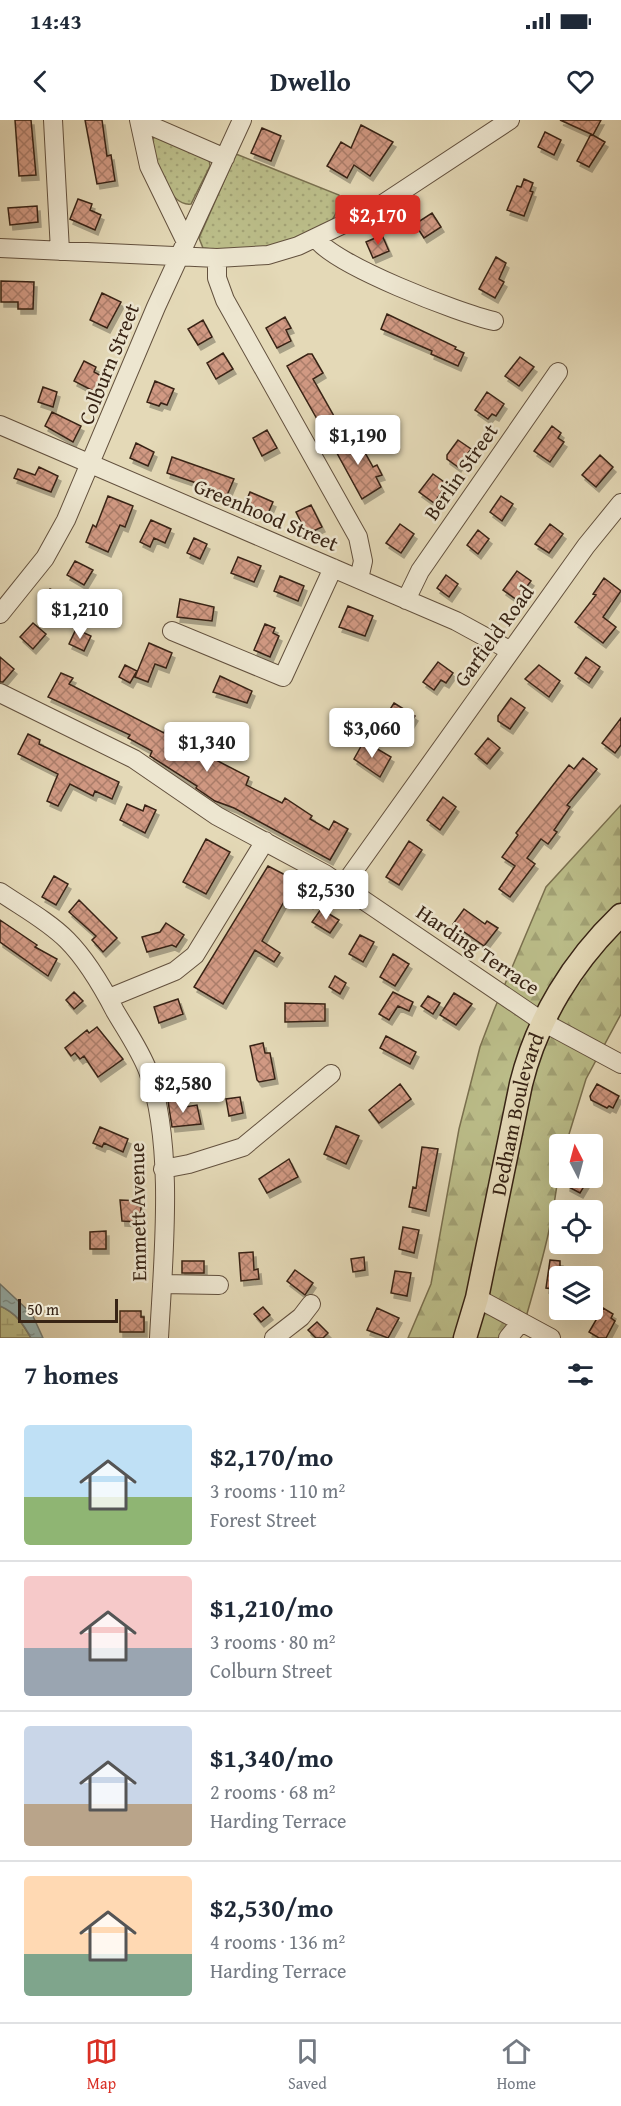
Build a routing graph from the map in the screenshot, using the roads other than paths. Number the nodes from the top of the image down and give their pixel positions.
1 (53, 120) edge
2 (139, 120) edge
3 (242, 120) edge
4 (510, 120) edge
5 (225, 158) junction
6 (316, 238) junction
7 (0, 248) edge
8 (183, 249) junction
9 (60, 251) junction
10 (217, 258) junction
11 (494, 321) dead end
12 (558, 372) dead end
13 (0, 425) edge
14 (92, 464) junction
15 (621, 503) edge
16 (333, 568) junction
17 (359, 579) junction
18 (406, 600) junction
19 (0, 614) edge
20 (172, 631) dead end
21 (511, 651) junction
22 (0, 693) edge
23 (265, 842) junction
24 (343, 886) junction
25 (0, 892) edge
26 (621, 915) edge
27 (109, 998) junction
28 (543, 1022) junction
29 (621, 1064) edge
30 (331, 1074) dead end
31 (163, 1169) junction
32 (162, 1284) junction
33 (219, 1285) dead end
34 (477, 1298) junction
35 (311, 1304) dead end
36 (521, 1322) junction
37 (159, 1338) edge
38 (274, 1338) edge
39 (465, 1338) edge
40 (508, 1338) edge
41 (551, 1338) edge

1 - 9 street
2 - 5 street
2 - 8 street
3 - 5 street, Colburn Street
4 - 6 street
5 - 8 street, Colburn Street
6 - 10 street
6 - 11 street
7 - 9 street
8 - 9 street
8 - 10 street
8 - 14 street, Colburn Street
10 - 17 street
12 - 18 street, Berlin Street
13 - 14 street, Greenhood Street
14 - 16 street, Greenhood Street
14 - 19 street, Colburn Street
15 - 21 street, Garfield Road
16 - 17 street, Greenhood Street
16 - 20 street
17 - 18 street, Greenhood Street
18 - 21 street, Greenhood Street
21 - 24 street, Garfield Road
22 - 23 street, Harding Terrace
23 - 24 street, Harding Terrace
23 - 27 street
24 - 28 street, Harding Terrace
25 - 27 street, Emmett Avenue
26 - 28 main road, Dedham Boulevard
27 - 31 street, Emmett Avenue
28 - 29 street, Harding Terrace
28 - 34 main road, Dedham Boulevard
30 - 31 street
31 - 32 street, Emmett Avenue
32 - 33 street
32 - 37 street, Emmett Avenue
34 - 36 street
34 - 39 main road, Dedham Boulevard
35 - 38 street
36 - 40 street
36 - 41 street

